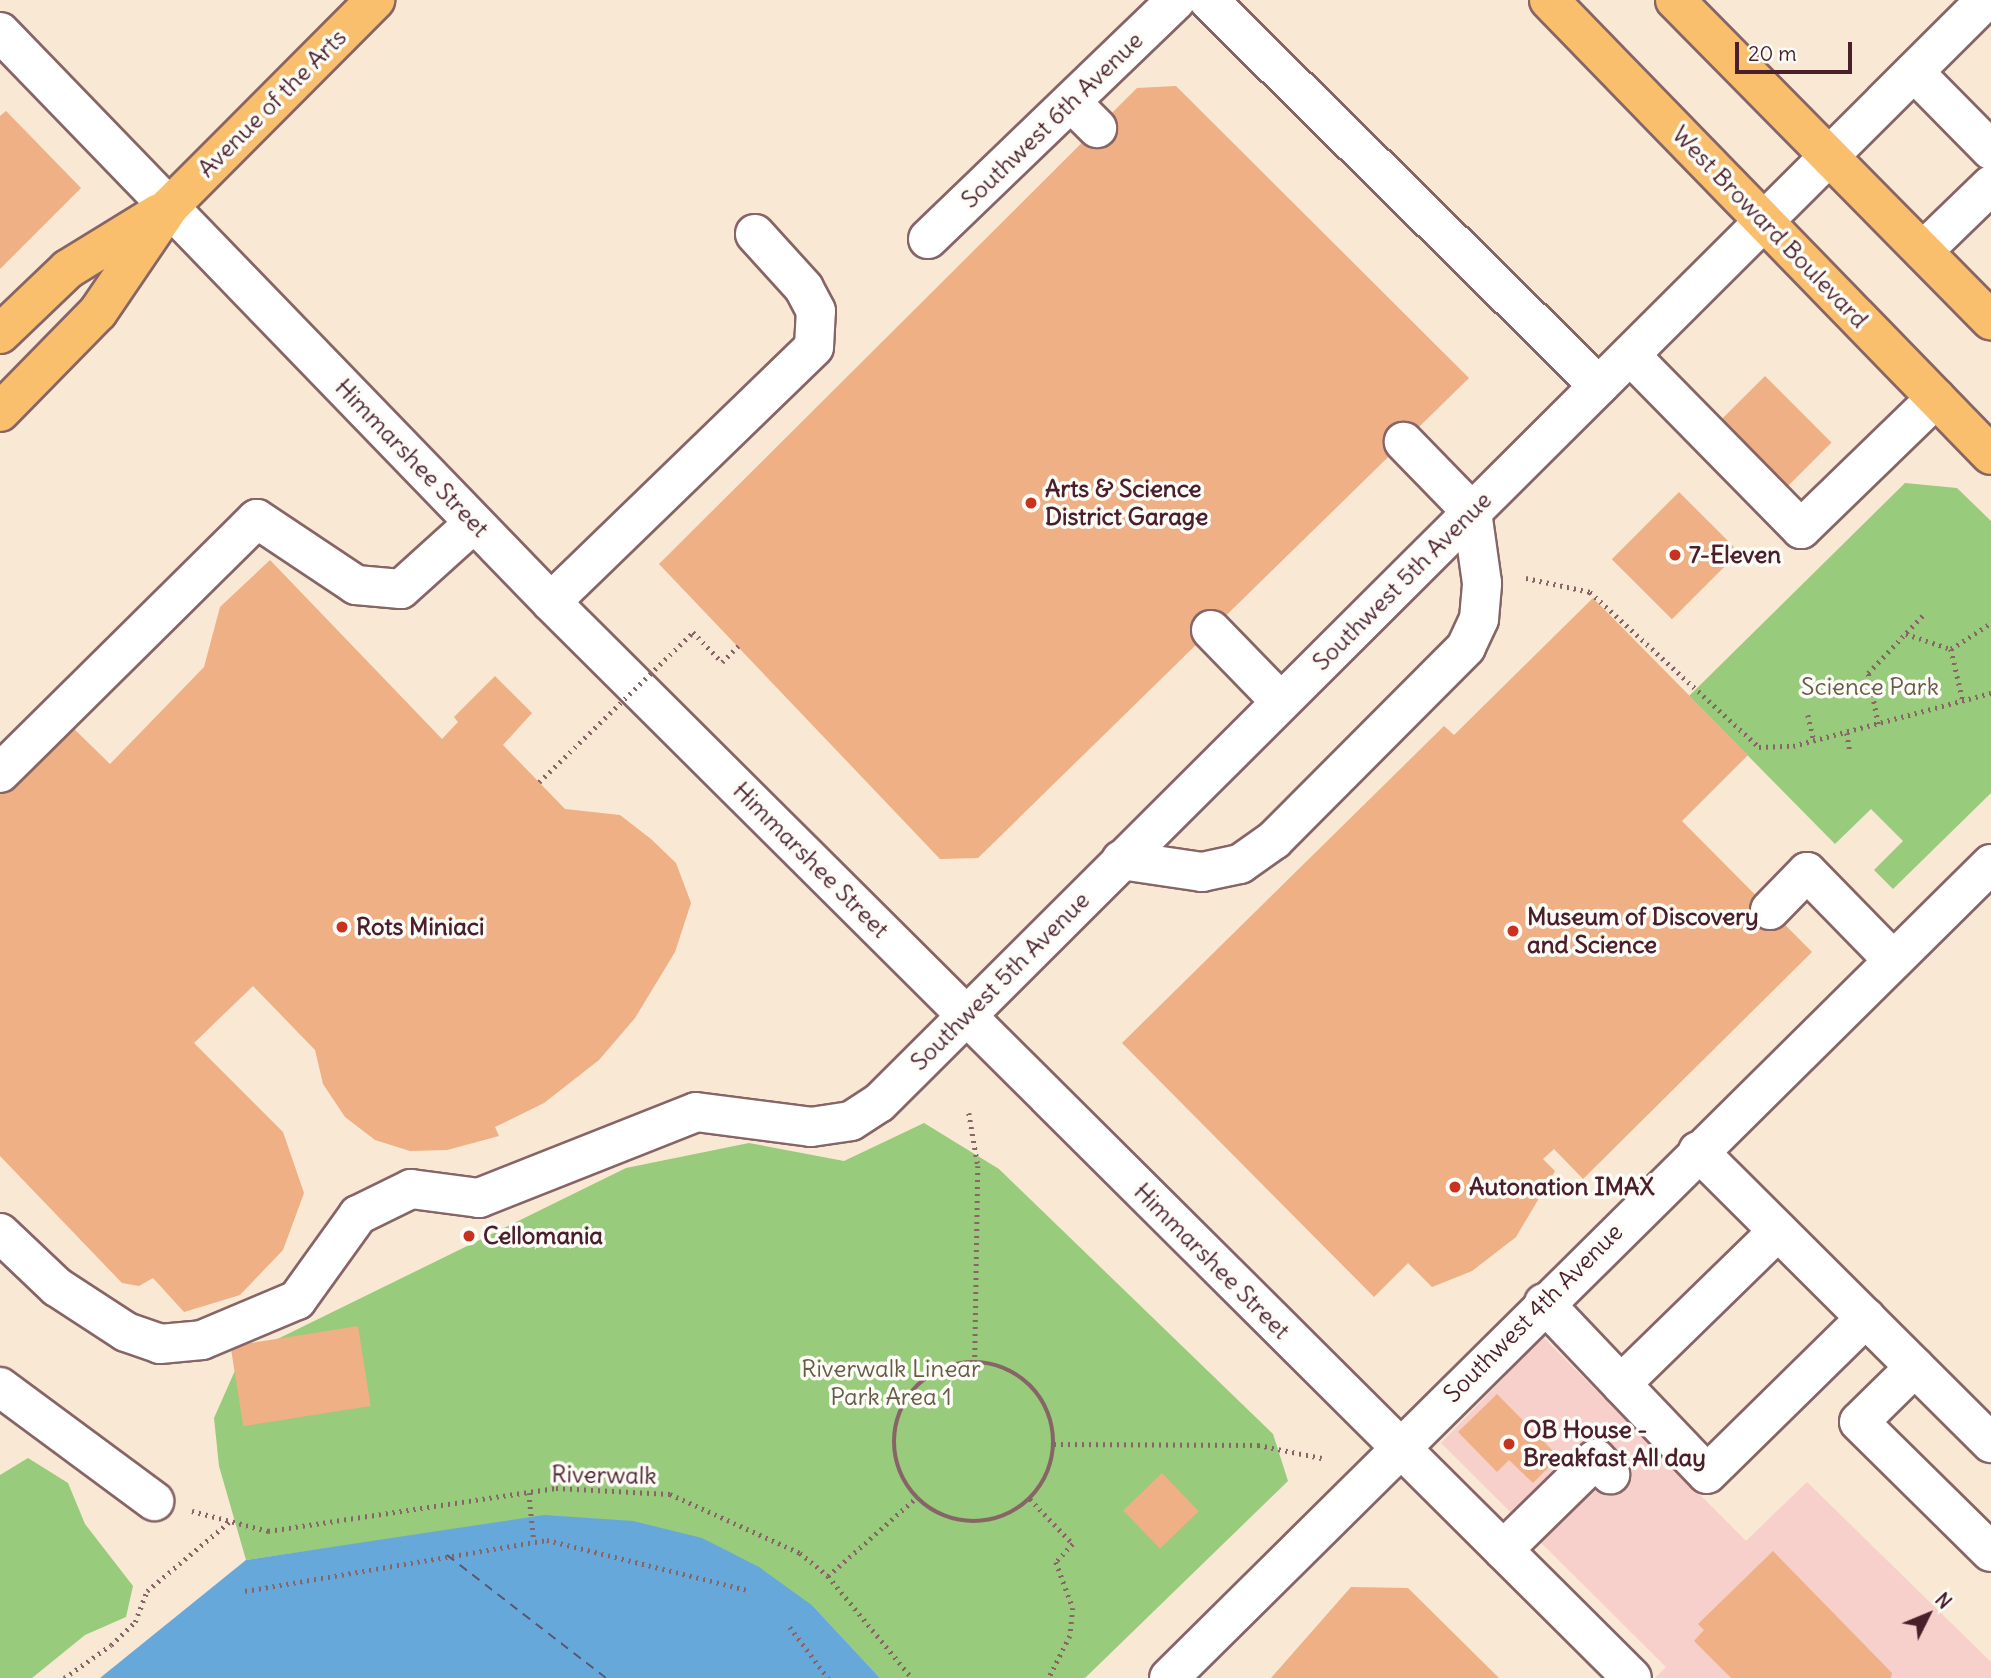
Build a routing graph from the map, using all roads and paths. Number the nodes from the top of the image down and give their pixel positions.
1 (375, 0) edge
2 (1176, 0) edge
3 (1208, 0) edge
4 (1549, 0) edge
5 (1675, 0) edge
6 (1986, 0) edge
7 (0, 32) edge
8 (1914, 72) junction
9 (1991, 150) edge
10 (1830, 156) junction
11 (1991, 185) edge
12 (170, 206) junction
13 (1764, 222) junction
14 (755, 234) dead end
15 (928, 239) dead end
16 (1923, 251) junction
17 (1987, 308) edge
18 (0, 334) edge
19 (1630, 355) junction
20 (1599, 386) junction
21 (1936, 398) junction
22 (0, 412) edge
23 (1404, 442) dead end
24 (1991, 455) edge
25 (1472, 512) junction
26 (474, 523) junction
27 (1526, 578) dead end
28 (551, 602) junction
29 (1924, 614) dead end
30 (1991, 623) edge
31 (1211, 630) dead end
32 (1906, 634) junction
33 (738, 646) dead end
34 (1951, 649) junction
35 (1991, 693) edge
36 (1963, 701) junction
37 (1281, 702) junction
38 (1808, 715) dead end
39 (1878, 724) junction
40 (1847, 733) junction
41 (1814, 741) junction
42 (1850, 751) dead end
43 (0, 774) edge
44 (539, 782) dead end
45 (1121, 860) junction
46 (1991, 864) edge
47 (1770, 910) dead end
48 (1893, 960) junction
49 (965, 1015) junction
50 (969, 1112) dead end
51 (1698, 1151) junction
52 (1778, 1231) junction
53 (0, 1233) edge
54 (1544, 1303) junction
55 (1866, 1318) junction
56 (975, 1362) junction
57 (1915, 1367) junction
58 (1621, 1384) junction
59 (2, 1393) edge
60 (1991, 1443) edge
61 (1054, 1444) junction
62 (1397, 1447) junction
63 (1322, 1458) dead end
64 (1611, 1474) dead end
65 (529, 1493) junction
66 (916, 1498) junction
67 (1030, 1499) junction
68 (154, 1501) joint
69 (229, 1521) junction
70 (534, 1541) junction
71 (1503, 1550) junction
72 (1991, 1552) edge
73 (828, 1576) junction
74 (748, 1590) dead end
75 (246, 1591) dead end
76 (790, 1627) dead end
77 (1611, 1671) edge
78 (64, 1678) edge
79 (828, 1678) edge
80 (912, 1678) edge
81 (1049, 1678) edge
82 (1169, 1678) edge

1 - 12 main road, Avenue of the Arts
2 - 15 street, Southwest 6th Avenue
3 - 20 street
4 - 13 main road, West Broward Boulevard
5 - 10 main road
6 - 8 street, Southwest 5th Avenue
7 - 12 street, Himmarshee Street
8 - 9 street
8 - 10 street, Southwest 5th Avenue
10 - 13 street, Southwest 5th Avenue
10 - 16 main road
11 - 16 street
12 - 18 main road, Avenue of the Arts
12 - 22 main road, Avenue of the Arts
12 - 26 street, Himmarshee Street
13 - 19 street, Southwest 5th Avenue
13 - 21 main road, West Broward Boulevard
14 - 28 street
16 - 17 main road
19 - 20 street, Southwest 5th Avenue
19 - 21 street
20 - 25 street, Southwest 5th Avenue
21 - 24 main road, West Broward Boulevard
23 - 25 street
25 - 37 street, Southwest 5th Avenue
25 - 45 street
26 - 28 street, Himmarshee Street
26 - 43 street
27 - 41 path
28 - 49 street, Himmarshee Street
29 - 32 path
30 - 34 path
31 - 37 street
32 - 34 path
32 - 39 path
33 - 44 path, bridge
34 - 36 path
35 - 36 path
36 - 39 path
37 - 45 street, Southwest 5th Avenue
38 - 41 path
39 - 40 path
40 - 41 path
40 - 42 path
45 - 49 street, Southwest 5th Avenue
46 - 48 street, Southwest 4th Avenue
47 - 48 street
48 - 51 street, Southwest 4th Avenue
49 - 53 street, Southwest 5th Avenue
49 - 62 street, Himmarshee Street
50 - 56 path
51 - 52 street
51 - 54 street, Southwest 4th Avenue
52 - 55 street
52 - 58 street
54 - 58 street
54 - 62 street, Southwest 4th Avenue
55 - 57 street
55 - 58 street
56 - 61 path
56 - 66 path
57 - 60 street
57 - 72 street
59 - 68 street
61 - 63 path
61 - 67 path
62 - 71 street, Himmarshee Street
62 - 82 street, Southwest 4th Avenue
64 - 71 street
65 - 69 path, Riverwalk
65 - 70 path
65 - 73 path, Riverwalk
66 - 67 path
66 - 73 path
67 - 81 path
68 - 69 path, Riverwalk
69 - 78 path
70 - 74 path
70 - 75 path
71 - 77 street, Himmarshee Street
73 - 80 path, Riverwalk
76 - 79 path

